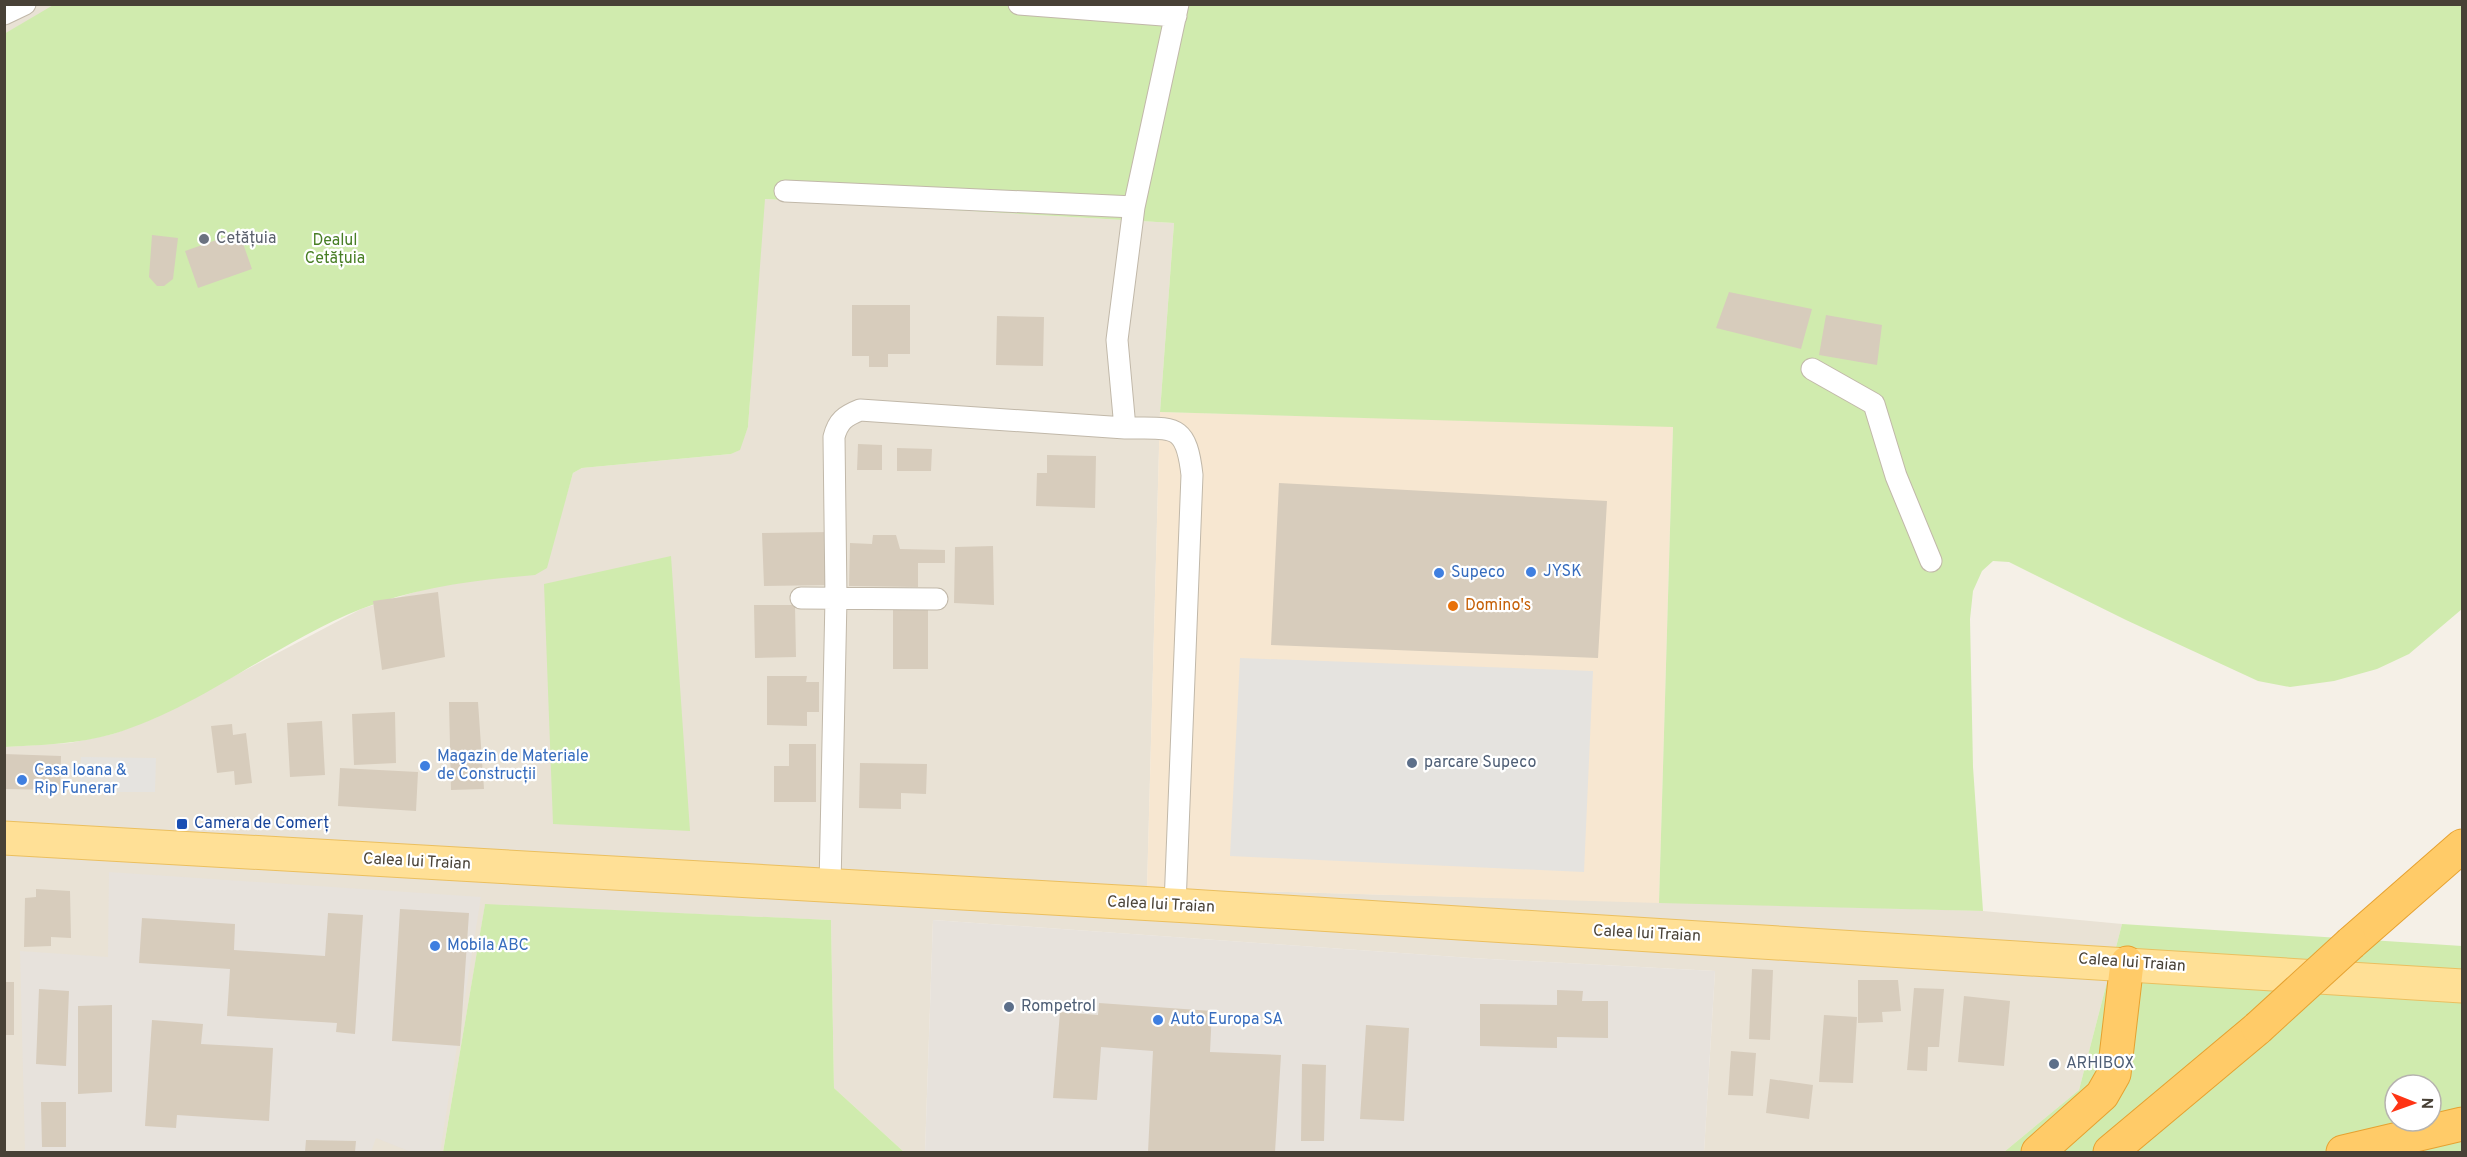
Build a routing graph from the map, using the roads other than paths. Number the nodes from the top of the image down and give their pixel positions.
1 (25, 4) edge
2 (1019, 4) edge
3 (1177, 10) edge
4 (4, 14) edge
5 (785, 191) dead end
6 (1134, 207) junction
7 (1812, 369) dead end
8 (1125, 428) junction
9 (1930, 561) dead end
10 (801, 598) dead end
11 (836, 598) junction
12 (937, 599) dead end
13 (4, 838) edge
14 (2463, 846) edge
15 (830, 886) junction
16 (1175, 905) junction
17 (2127, 963) junction
18 (2463, 986) edge
19 (2463, 1124) edge
20 (2038, 1152) edge
21 (2110, 1152) edge
22 (2343, 1152) edge

1 - 4 street
2 - 3 street
3 - 6 street
5 - 6 street
6 - 8 street
7 - 9 street
8 - 11 street
8 - 16 street
10 - 11 street
11 - 12 street
11 - 15 street
13 - 15 main road, Calea lui Traian
14 - 21 highway, bridge
15 - 16 main road, Calea lui Traian
16 - 17 main road, Calea lui Traian
17 - 18 main road, Calea lui Traian
17 - 20 highway
19 - 22 highway

